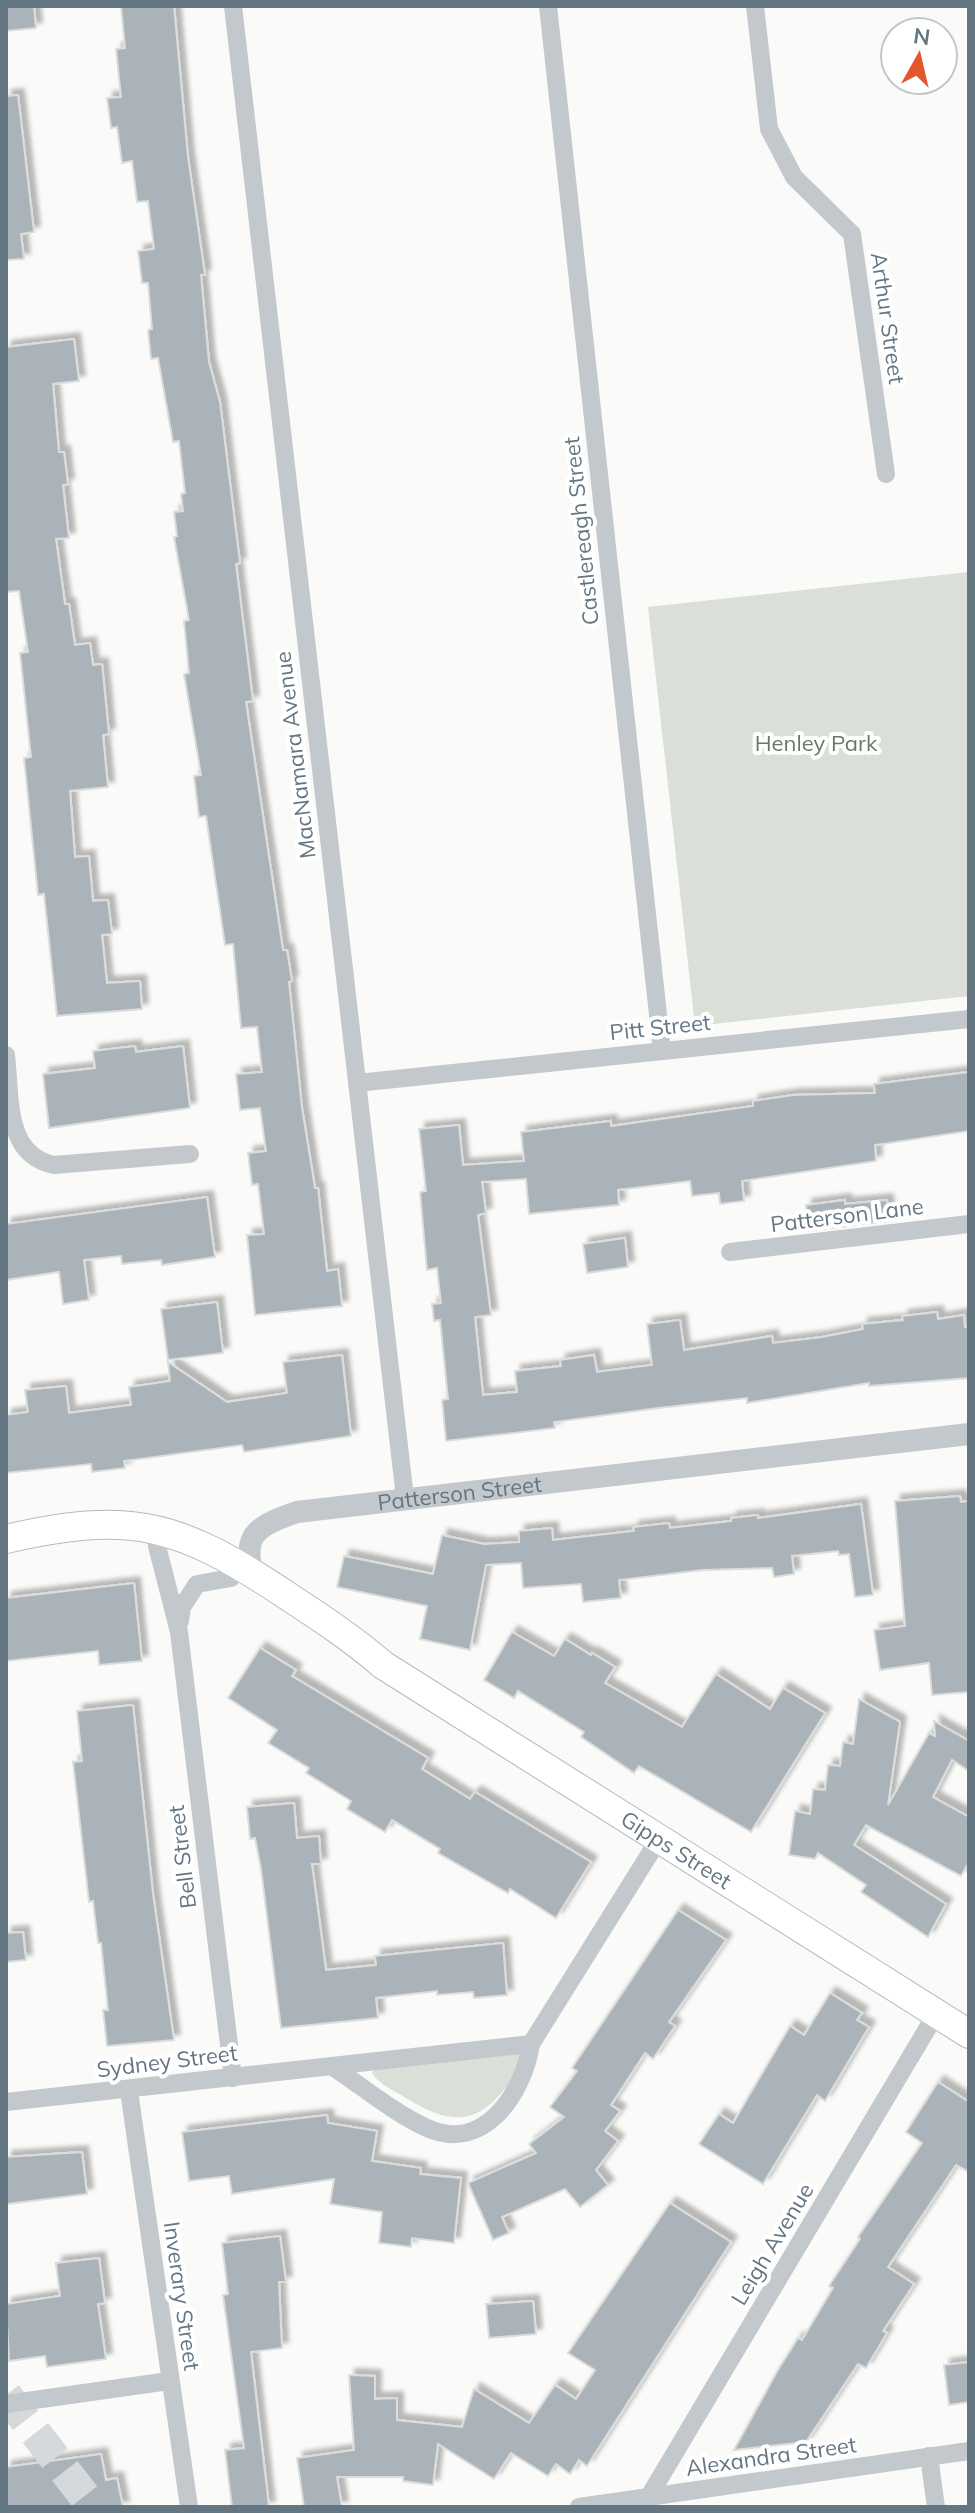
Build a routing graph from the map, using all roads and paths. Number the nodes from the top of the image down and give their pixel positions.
1 (233, 6) edge
2 (548, 6) edge
3 (755, 6) edge
4 (886, 474) dead end
5 (969, 1019) edge
6 (662, 1051) junction
7 (6, 1055) edge
8 (357, 1083) junction
9 (190, 1154) dead end
10 (969, 1224) edge
11 (730, 1252) dead end
12 (969, 1434) edge
13 (405, 1498) junction
14 (6, 1539) edge
15 (6, 1546) edge
16 (157, 1546) junction
17 (242, 1576) junction
18 (179, 1632) junction
19 (659, 1839) junction
20 (936, 2014) junction
21 (969, 2034) edge
22 (531, 2044) junction
23 (333, 2067) junction
24 (233, 2078) junction
25 (129, 2091) junction
26 (6, 2102) edge
27 (169, 2381) junction
28 (6, 2404) edge
29 (969, 2451) edge
30 (929, 2456) junction
31 (648, 2498) junction
32 (189, 2507) edge
33 (579, 2507) edge
34 (936, 2507) edge

1 - 8 street, MacNamara Avenue
2 - 6 street, Castlereagh Street
3 - 4 street, Arthur Street
5 - 6 street, Pitt Street
6 - 8 street, Pitt Street
7 - 9 street
8 - 13 street, MacNamara Avenue
10 - 11 street, Patterson Lane
12 - 13 street, Patterson Street
13 - 17 street, Patterson Street
14 - 17 main road
15 - 16 main road
16 - 17 main road
16 - 18 street, Bell Street
17 - 18 street, Bell Street
17 - 19 main road, Gipps Street
18 - 24 street, Bell Street
19 - 20 main road, Gipps Street
19 - 22 street
20 - 21 main road, Gipps Street
20 - 31 street, Leigh Avenue
22 - 23 street, Sydney Street
22 - 23 street
23 - 24 street, Sydney Street
24 - 25 street, Sydney Street
25 - 26 street, Sydney Street
25 - 27 street, Inverary Street
27 - 28 street
27 - 32 street, Inverary Street
29 - 30 street, Alexandra Street
30 - 31 street, Alexandra Street
30 - 34 street
31 - 33 street, Alexandra Street

